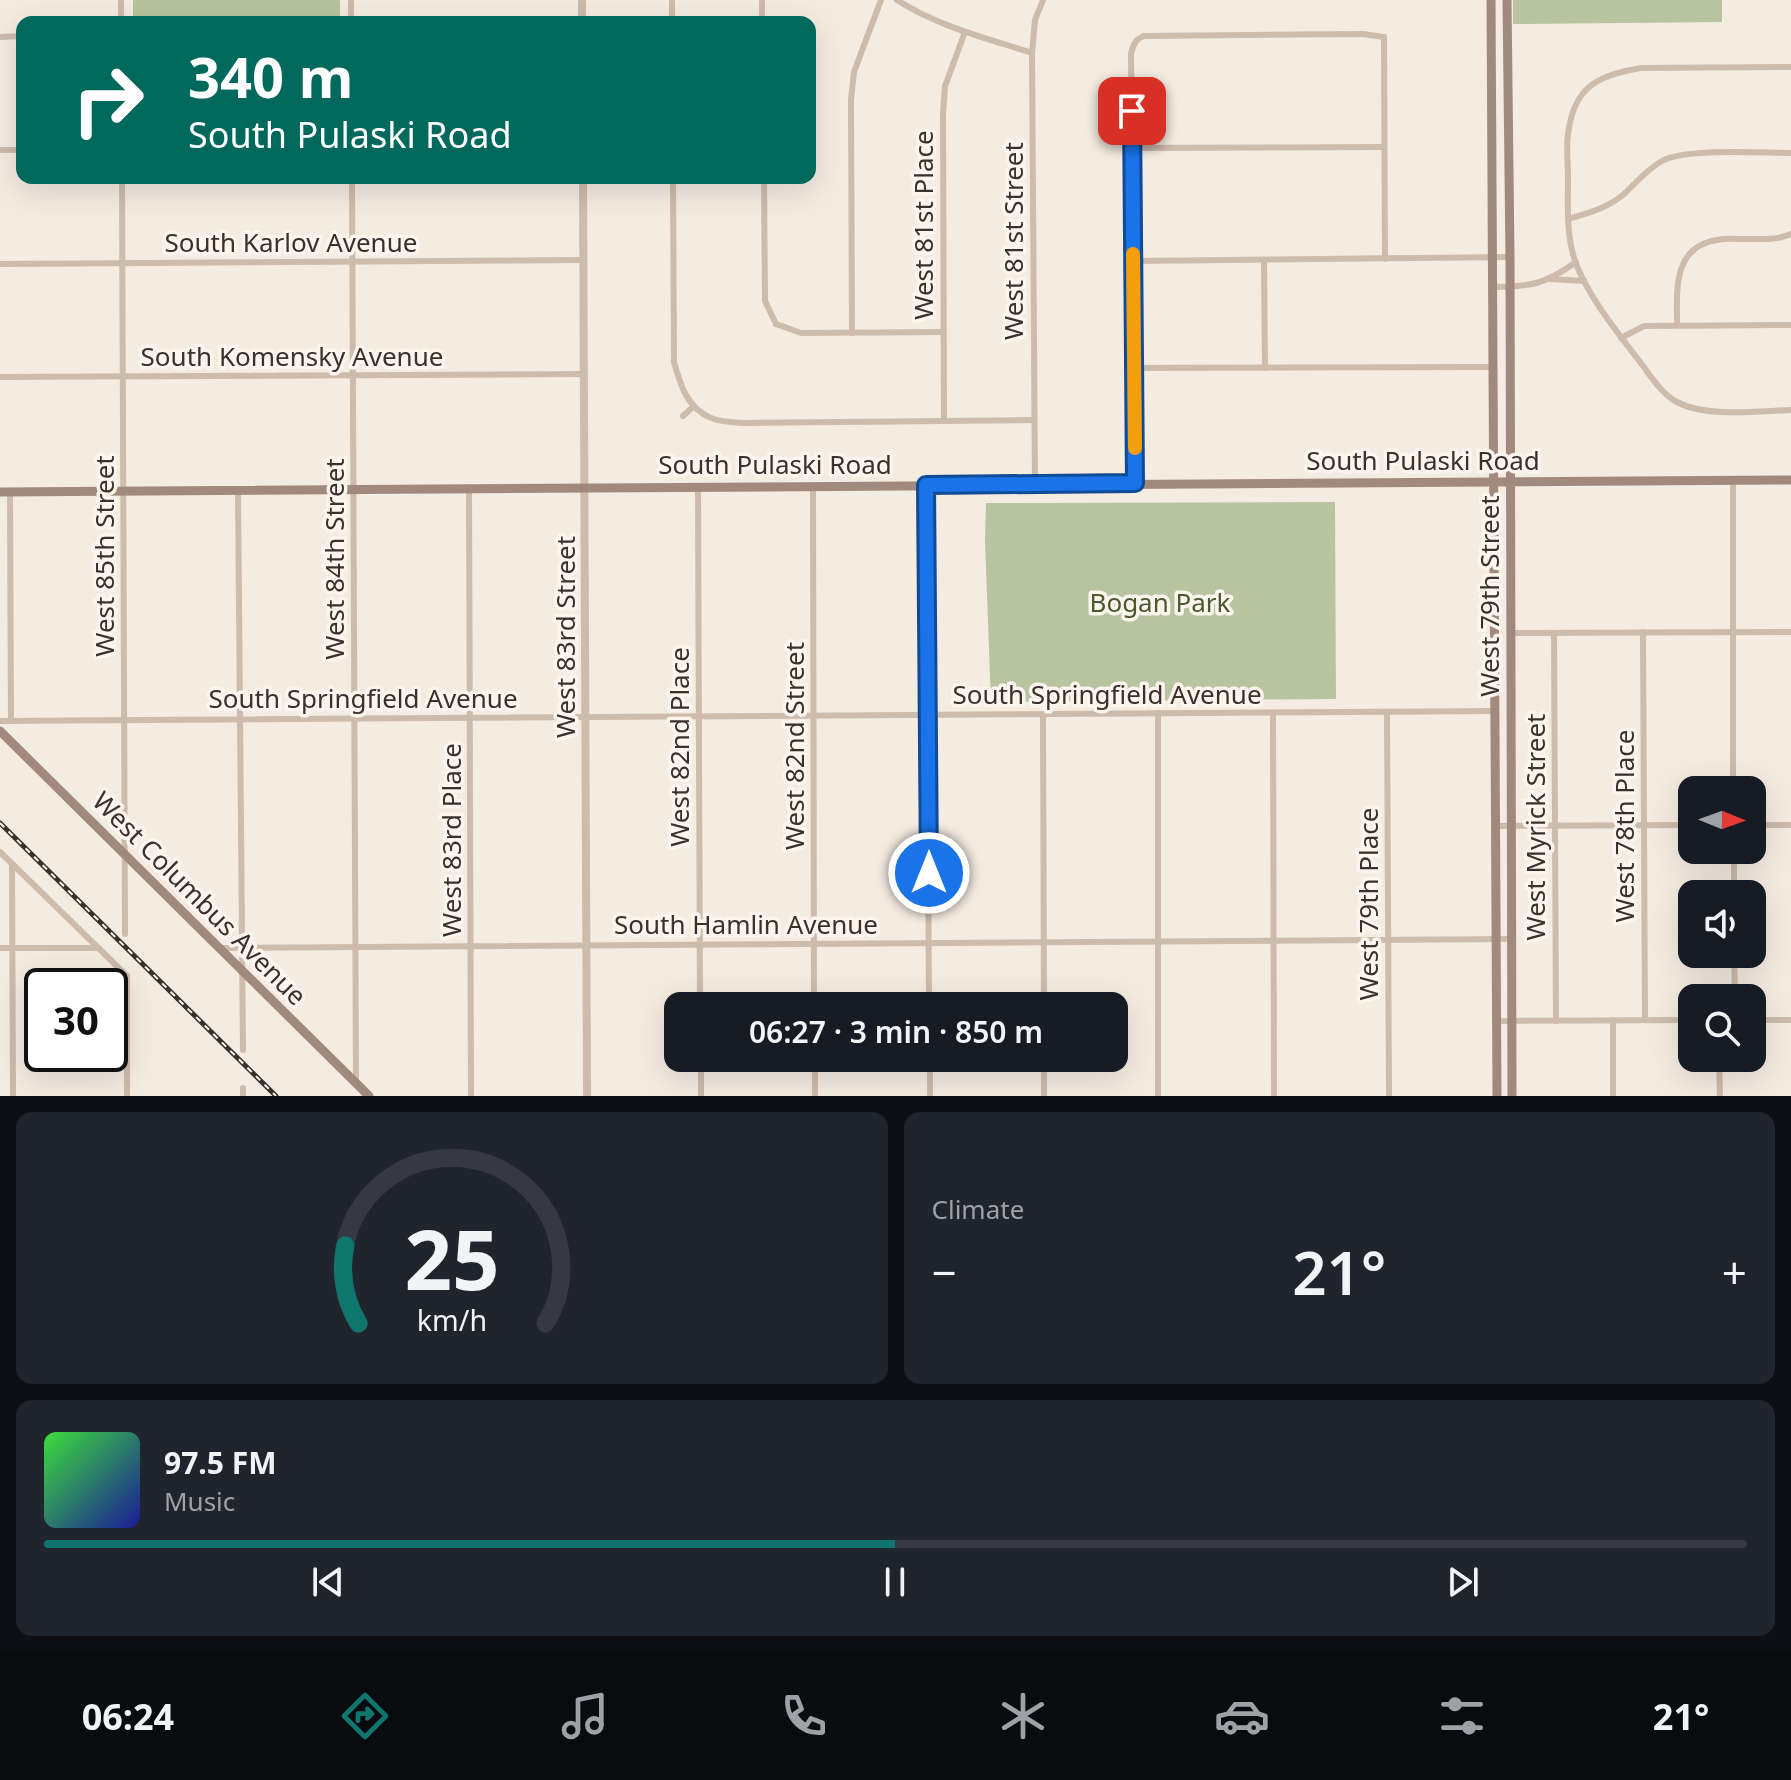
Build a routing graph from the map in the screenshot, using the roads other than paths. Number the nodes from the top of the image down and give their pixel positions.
1 (881, 0) edge
2 (897, 0) edge
3 (1043, 0) edge
4 (1491, 0) edge
5 (1507, 0) edge
6 (965, 32) junction
7 (1032, 53) junction
8 (1791, 67) edge
9 (1384, 147) junction
10 (1133, 148) junction
11 (1791, 153) edge
12 (122, 184) edge
13 (352, 184) edge
14 (583, 184) edge
15 (673, 184) edge
16 (764, 184) edge
17 (1568, 219) junction
18 (1791, 234) edge
19 (1493, 257) junction
20 (1510, 257) junction
21 (1385, 259) junction
22 (583, 260) junction
23 (353, 261) junction
24 (1133, 261) junction
25 (1264, 261) junction
26 (1576, 262) junction
27 (123, 263) junction
28 (0, 264) edge
29 (1550, 279) junction
30 (1584, 281) junction
31 (1493, 287) junction
32 (1510, 287) junction
33 (1677, 325) junction
34 (1791, 325) edge
35 (943, 332) junction
36 (852, 333) junction
37 (1621, 338) junction
38 (1494, 367) junction
39 (1134, 368) junction
40 (1265, 368) junction
41 (584, 374) junction
42 (353, 375) junction
43 (0, 377) edge
44 (123, 377) junction
45 (693, 407) junction
46 (1791, 410) edge
47 (683, 416) dead end
48 (1034, 420) junction
49 (944, 421) junction
50 (1733, 480) junction
51 (1791, 480) edge
52 (1495, 482) junction
53 (1511, 482) junction
54 (1135, 483) junction
55 (1035, 484) junction
56 (926, 485) junction
57 (813, 486) junction
58 (585, 487) junction
59 (698, 487) junction
60 (469, 489) junction
61 (353, 490) junction
62 (238, 491) junction
63 (5, 492) edge
64 (124, 492) junction
65 (1643, 632) junction
66 (1732, 632) junction
67 (1791, 632) edge
68 (1511, 633) junction
69 (1554, 633) junction
70 (1495, 711) junction
71 (1387, 712) junction
72 (1158, 713) junction
73 (1273, 713) junction
74 (1043, 714) junction
75 (929, 715) junction
76 (814, 716) junction
77 (471, 717) junction
78 (585, 717) junction
79 (699, 717) junction
80 (355, 718) junction
81 (240, 719) junction
82 (11, 720) junction
83 (125, 720) junction
84 (0, 721) edge
85 (0, 731) edge
86 (1733, 776) edge
87 (1678, 825) edge
88 (1766, 825) edge
89 (1791, 825) edge
90 (1496, 826) junction
91 (1512, 826) junction
92 (1556, 826) junction
93 (1645, 826) junction
94 (0, 852) edge
95 (124, 854) junction
96 (12, 864) junction
97 (125, 934) dead end
98 (1496, 939) junction
99 (1512, 939) junction
100 (1388, 940) junction
101 (1158, 941) junction
102 (1273, 941) junction
103 (1044, 942) junction
104 (929, 943) junction
105 (700, 944) junction
106 (814, 944) junction
107 (586, 945) junction
108 (471, 946) junction
109 (242, 947) junction
110 (356, 947) junction
111 (0, 948) edge
112 (12, 948) junction
113 (98, 948) junction
114 (220, 948) junction
115 (242, 970) junction
116 (700, 992) edge
117 (814, 992) edge
118 (929, 992) edge
119 (1044, 992) edge
120 (1613, 1020) junction
121 (1645, 1020) junction
122 (1678, 1020) edge
123 (1766, 1020) edge
124 (1791, 1020) edge
125 (1497, 1021) junction
126 (1512, 1021) junction
127 (1556, 1021) junction
128 (243, 1050) dead end
129 (701, 1072) edge
130 (815, 1072) edge
131 (930, 1072) edge
132 (1044, 1072) edge
133 (1719, 1072) edge
134 (356, 1083) junction
135 (243, 1088) dead end
136 (13, 1096) edge
137 (127, 1096) edge
138 (243, 1096) edge
139 (369, 1096) edge
140 (471, 1096) edge
141 (587, 1096) edge
142 (701, 1096) edge
143 (815, 1096) edge
144 (930, 1096) edge
145 (1044, 1096) edge
146 (1158, 1096) edge
147 (1274, 1096) edge
148 (1389, 1096) edge
149 (1497, 1096) edge
150 (1512, 1096) edge
151 (1613, 1096) edge
152 (1720, 1096) edge

1 - 36 street
2 - 6 street
3 - 7 street, West 81st Street
4 - 19 main road, West 79th Street
5 - 20 main road, West 79th Street
6 - 7 street
6 - 35 street, West 81st Place
7 - 48 street, West 81st Street
8 - 17 street
9 - 10 street
9 - 10 street
9 - 21 street
10 - 24 street
11 - 17 street
12 - 27 street, West 85th Street
13 - 23 street, West 84th Street
14 - 22 street, West 83rd Street
15 - 45 street
16 - 36 street
17 - 26 street
18 - 33 street
19 - 20 street
19 - 21 street
19 - 31 main road, West 79th Street
20 - 32 main road, West 79th Street
21 - 25 street
22 - 23 street, South Karlov Avenue
22 - 41 street, West 83rd Street
23 - 27 street, South Karlov Avenue
23 - 42 street, West 84th Street
24 - 25 street
24 - 39 street
25 - 40 street
26 - 29 street
26 - 30 street
27 - 28 street, South Karlov Avenue
27 - 44 street, West 85th Street
29 - 30 street
29 - 32 street
30 - 37 street
31 - 32 street
31 - 38 main road, West 79th Street
32 - 53 main road, West 79th Street
33 - 34 street
33 - 37 street
35 - 36 street
35 - 49 street, West 81st Place
37 - 46 street
38 - 40 street
38 - 52 main road, West 79th Street
39 - 40 street
39 - 54 street
41 - 42 street, South Komensky Avenue
41 - 58 street, West 83rd Street
42 - 44 street, South Komensky Avenue
42 - 61 street, West 84th Street
43 - 44 street, South Komensky Avenue
44 - 64 street, West 85th Street
45 - 47 street
45 - 49 street
48 - 49 street
48 - 55 street, West 81st Street
50 - 51 main road, South Pulaski Road
50 - 53 main road, South Pulaski Road
50 - 66 street
52 - 53 main road, South Pulaski Road
52 - 54 main road, South Pulaski Road
52 - 70 main road, West 79th Street
53 - 68 main road, West 79th Street
54 - 55 main road, South Pulaski Road
55 - 56 main road, South Pulaski Road
56 - 57 main road, South Pulaski Road
56 - 75 street
57 - 59 main road, South Pulaski Road
57 - 76 street, West 82nd Street
58 - 59 main road, South Pulaski Road
58 - 60 main road, South Pulaski Road
58 - 78 street, West 83rd Street
59 - 79 street, West 82nd Place
60 - 61 main road, South Pulaski Road
60 - 77 street, West 83rd Place
61 - 62 main road, South Pulaski Road
61 - 80 street, West 84th Street
62 - 64 main road, South Pulaski Road
62 - 81 street
63 - 64 main road, South Pulaski Road
63 - 82 street
64 - 83 street, West 85th Street
65 - 66 street
65 - 69 street
65 - 93 street, West 78th Place
66 - 67 street
66 - 86 street
68 - 69 street
68 - 91 main road, West 79th Street
69 - 92 street, West Myrick Street
70 - 71 street, South Springfield Avenue
70 - 90 main road, West 79th Street
71 - 73 street, South Springfield Avenue
71 - 100 street, West 79th Place
72 - 73 street, South Springfield Avenue
72 - 74 street, South Springfield Avenue
72 - 101 street
73 - 102 street
74 - 75 street, South Springfield Avenue
74 - 103 street
75 - 76 street, South Springfield Avenue
75 - 104 street
76 - 79 street, South Springfield Avenue
76 - 106 street, West 82nd Street
77 - 78 street, South Springfield Avenue
77 - 80 street, South Springfield Avenue
77 - 108 street, West 83rd Place
78 - 79 street, South Springfield Avenue
78 - 107 street, West 83rd Street
79 - 105 street, West 82nd Place
80 - 81 street, South Springfield Avenue
80 - 110 street, West 84th Street
81 - 83 street, South Springfield Avenue
81 - 109 street
82 - 83 street, South Springfield Avenue
82 - 84 street, South Springfield Avenue
83 - 95 street, West 85th Street
85 - 95 main road, West Columbus Avenue
87 - 93 street
88 - 89 street
90 - 91 street
90 - 98 main road, West 79th Street
91 - 92 street
91 - 99 main road, West 79th Street
92 - 93 street
92 - 127 street, West Myrick Street
93 - 121 street, West 78th Place
94 - 96 street
95 - 97 street, West 85th Street
95 - 114 main road, West Columbus Avenue
96 - 112 street
96 - 113 street
98 - 99 street, South Hamlin Avenue
98 - 100 street, South Hamlin Avenue
98 - 125 main road, West 79th Street
99 - 126 main road, West 79th Street
100 - 102 street, South Hamlin Avenue
100 - 148 street, West 79th Place
101 - 102 street, South Hamlin Avenue
101 - 103 street, South Hamlin Avenue
101 - 146 street
102 - 147 street
103 - 104 street, South Hamlin Avenue
103 - 119 street
104 - 106 street, South Hamlin Avenue
104 - 118 street
105 - 106 street, South Hamlin Avenue
105 - 107 street, South Hamlin Avenue
105 - 116 street, West 82nd Place
106 - 117 street, West 82nd Street
107 - 108 street, South Hamlin Avenue
107 - 141 street, West 83rd Street
108 - 110 street, South Hamlin Avenue
108 - 140 street, West 83rd Place
109 - 110 street, South Hamlin Avenue
109 - 114 street, South Hamlin Avenue
109 - 115 street
110 - 134 street, West 84th Street
111 - 112 street
112 - 113 street
112 - 136 street
113 - 137 street
114 - 115 main road, West Columbus Avenue
115 - 128 street
115 - 134 main road, West Columbus Avenue
120 - 121 street
120 - 127 street
120 - 151 street
121 - 122 street
123 - 124 street
125 - 126 street
125 - 149 main road, West 79th Street
126 - 127 street
126 - 150 main road, West 79th Street
129 - 142 street
130 - 143 street
131 - 144 street
132 - 145 street
133 - 152 street
134 - 139 main road, West Columbus Avenue
135 - 138 street

